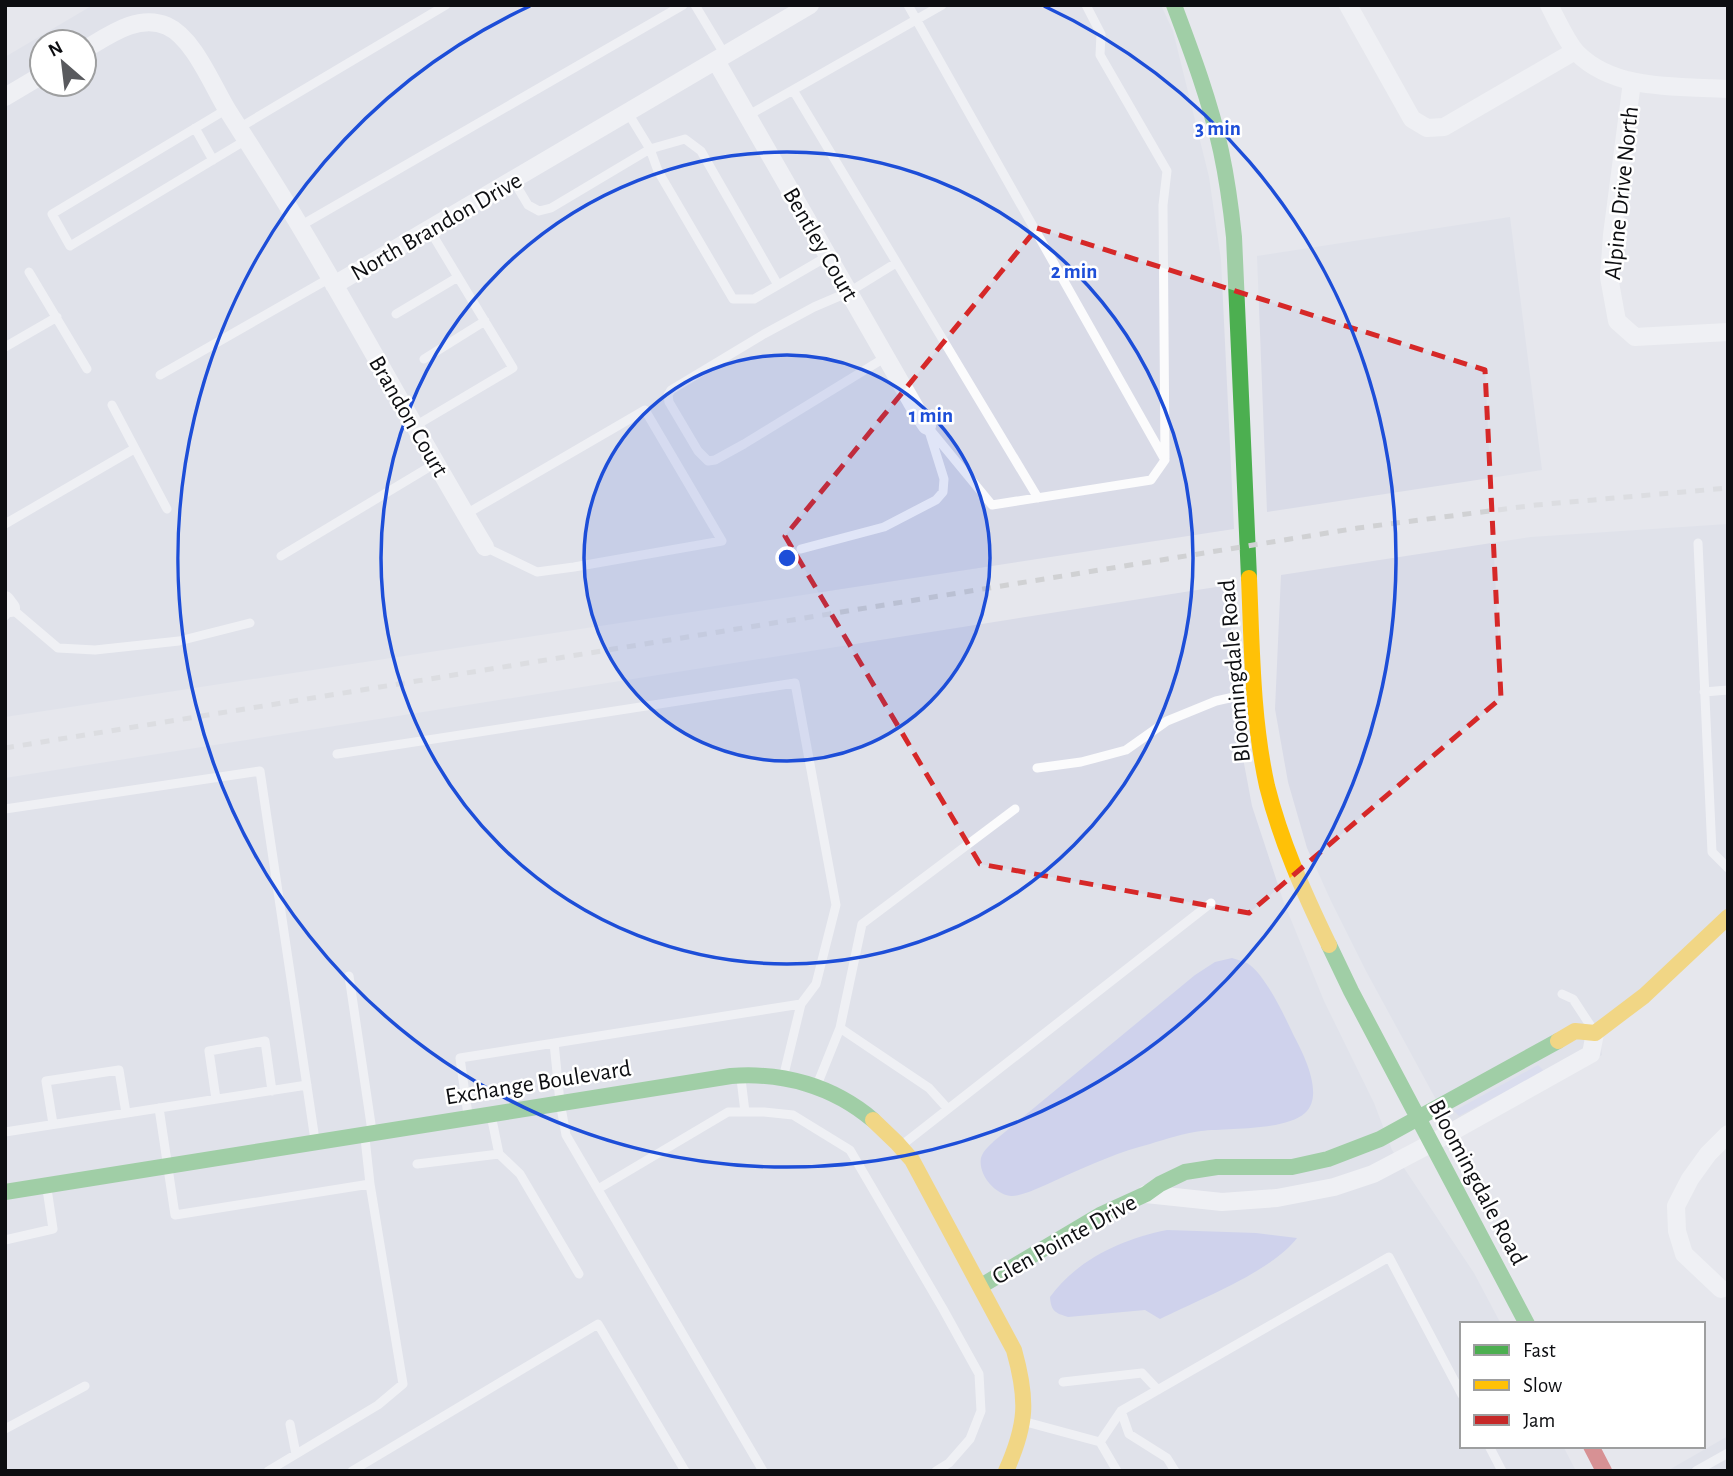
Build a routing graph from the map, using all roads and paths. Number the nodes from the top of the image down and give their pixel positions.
1 (446, 5) edge
2 (683, 5) edge
3 (695, 5) edge
4 (908, 5) edge
5 (942, 5) edge
6 (1086, 5) edge
7 (1174, 5) edge
8 (1348, 5) edge
9 (1549, 5) edge
10 (806, 6) edge
11 (916, 20) junction
12 (98, 42) edge
13 (1575, 51) junction
14 (720, 58) junction
15 (1632, 82) junction
16 (28, 83) edge
17 (1728, 89) edge
18 (793, 90) junction
19 (5, 97) edge
20 (227, 109) junction
21 (628, 113) junction
22 (747, 116) junction
23 (195, 128) junction
24 (243, 134) junction
25 (650, 149) junction
26 (213, 160) junction
27 (513, 180) junction
28 (300, 226) junction
29 (429, 229) junction
30 (828, 256) junction
31 (897, 263) junction
32 (29, 272) dead end
33 (458, 277) junction
34 (332, 282) junction
35 (778, 285) junction
36 (849, 292) junction
37 (396, 314) dead end
38 (57, 317) junction
39 (485, 321) junction
40 (1728, 331) edge
41 (5, 347) edge
42 (886, 357) junction
43 (424, 359) dead end
44 (86, 369) dead end
45 (160, 375) dead end
46 (112, 405) dead end
47 (415, 426) junction
48 (927, 426) junction
49 (134, 449) junction
50 (1165, 460) junction
51 (436, 463) junction
52 (1038, 498) junction
53 (167, 509) dead end
54 (466, 514) junction
55 (5, 524) edge
56 (1698, 542) dead end
57 (485, 547) joint
58 (801, 549) dead end
59 (281, 556) dead end
60 (7, 608) edge
61 (250, 622) dead end
62 (1728, 690) edge
63 (1704, 692) junction
64 (1254, 693) junction
65 (337, 754) dead end
66 (1037, 768) dead end
67 (5, 809) edge
68 (1015, 809) dead end
69 (1728, 868) edge
70 (1212, 903) dead end
71 (1728, 917) edge
72 (349, 976) dead end
73 (1562, 994) dead end
74 (802, 1004) junction
75 (840, 1028) junction
76 (1595, 1033) junction
77 (554, 1043) junction
78 (1544, 1048) junction
79 (1557, 1074) junction
80 (741, 1075) junction
81 (783, 1079) junction
82 (307, 1085) junction
83 (817, 1086) junction
84 (272, 1091) junction
85 (216, 1099) junction
86 (560, 1102) junction
87 (159, 1108) junction
88 (948, 1109) junction
89 (745, 1112) junction
90 (126, 1113) junction
91 (491, 1113) junction
92 (468, 1117) junction
93 (1418, 1118) junction
94 (53, 1124) junction
95 (5, 1132) edge
96 (369, 1133) junction
97 (1728, 1134) edge
98 (315, 1142) junction
99 (1432, 1143) junction
100 (901, 1146) junction
101 (499, 1154) junction
102 (417, 1164) dead end
103 (168, 1165) junction
104 (370, 1184) junction
105 (47, 1185) junction
106 (598, 1189) junction
107 (5, 1192) edge
108 (1146, 1194) junction
109 (5, 1240) edge
110 (579, 1274) dead end
111 (981, 1286) junction
112 (1721, 1289) dead end
113 (1526, 1322) edge
114 (1063, 1382) dead end
115 (85, 1386) dead end
116 (1158, 1390) junction
117 (1460, 1391) edge
118 (1121, 1411) junction
119 (1024, 1422) junction
120 (290, 1424) dead end
121 (5, 1429) edge
122 (1100, 1442) junction
123 (1490, 1448) edge
124 (1592, 1448) edge
125 (1728, 1453) edge
126 (296, 1454) junction
127 (942, 1469) edge
128 (268, 1471) edge
129 (352, 1471) edge
130 (685, 1471) edge
131 (763, 1471) edge
132 (1006, 1471) edge
133 (1117, 1471) edge
134 (1175, 1471) edge
135 (1502, 1471) edge
136 (1604, 1471) edge
137 (1696, 1471) edge

1 - 24 lane
2 - 28 lane
3 - 14 lane
4 - 11 lane
5 - 11 lane
6 - 50 lane
7 - 64 street, Bloomingdale Road
8 - 13 street
9 - 13 street
10 - 14 street, North Brandon Drive
11 - 18 lane
11 - 50 lane
12 - 20 street, North Brandon Drive
13 - 15 street
14 - 21 street, North Brandon Drive
14 - 22 street, Bentley Court
15 - 17 street
15 - 40 street, Alpine Drive North
16 - 19 street
18 - 22 lane
18 - 31 lane
20 - 23 lane
20 - 24 street, North Brandon Drive
21 - 25 lane
21 - 27 street, North Brandon Drive
22 - 30 street, Bentley Court
23 - 26 lane
23 - 26 lane
24 - 26 lane
24 - 28 street, North Brandon Drive
25 - 27 lane
25 - 35 lane
25 - 35 lane
27 - 29 street, North Brandon Drive
28 - 34 street, North Brandon Drive
29 - 33 lane
29 - 34 street, North Brandon Drive
30 - 35 lane
30 - 36 street, Bentley Court
31 - 36 lane
31 - 52 lane
32 - 38 lane
33 - 37 lane
33 - 39 lane
34 - 45 lane
34 - 47 street, Brandon Court
36 - 42 street, Bentley Court
36 - 42 lane
38 - 41 lane
38 - 44 lane
39 - 43 lane
39 - 47 lane
42 - 48 street, Bentley Court
46 - 49 lane
47 - 51 street, Brandon Court
48 - 52 lane
48 - 58 lane
49 - 53 lane
49 - 55 lane
50 - 52 lane
51 - 54 street, Brandon Court
51 - 59 lane
54 - 57 street, Brandon Court
54 - 57 lane
56 - 63 lane
60 - 61 lane
62 - 63 lane
63 - 69 lane
64 - 66 lane
64 - 93 street, Bloomingdale Road
65 - 74 lane
67 - 82 lane
68 - 75 lane
70 - 88 lane
71 - 76 street
72 - 96 lane
73 - 76 lane
74 - 77 lane
74 - 81 lane
75 - 83 lane
75 - 88 lane
76 - 78 street, Glen Pointe Drive
76 - 79 street, Glen Pointe Drive
77 - 86 lane
77 - 92 lane
78 - 79 street
78 - 93 street, Glen Pointe Drive
79 - 99 street, Glen Pointe Drive
80 - 81 street, Exchange Boulevard
80 - 86 street, Exchange Boulevard
80 - 89 lane
81 - 83 street, Exchange Boulevard
82 - 84 lane
82 - 98 lane
83 - 100 street, Exchange Boulevard
84 - 85 lane
84 - 85 lane
85 - 87 lane
86 - 91 street, Exchange Boulevard
86 - 106 lane
87 - 90 lane
87 - 103 lane
88 - 100 lane
89 - 106 lane
89 - 127 lane
90 - 94 lane
90 - 94 lane
91 - 92 street, Exchange Boulevard
91 - 101 lane
92 - 96 street, Exchange Boulevard
93 - 99 street, Bloomingdale Road
93 - 108 street, Glen Pointe Drive
94 - 95 lane
96 - 98 street, Exchange Boulevard
96 - 104 lane
97 - 112 street
98 - 103 street, Exchange Boulevard
99 - 108 street, Glen Pointe Drive
99 - 113 street, Bloomingdale Road
100 - 111 street, Exchange Boulevard
101 - 102 lane
101 - 110 lane
103 - 104 lane
103 - 105 street, Exchange Boulevard
104 - 126 lane
105 - 107 street, Exchange Boulevard
105 - 109 lane
106 - 131 lane
108 - 111 street, Glen Pointe Drive
111 - 119 street, Exchange Boulevard
114 - 116 lane
115 - 121 lane
116 - 117 lane
116 - 118 lane
118 - 122 lane
118 - 134 lane
119 - 122 lane
119 - 132 street, Exchange Boulevard
120 - 126 lane
122 - 133 lane
123 - 135 lane
124 - 136 street
125 - 137 lane
126 - 128 lane
129 - 130 lane

